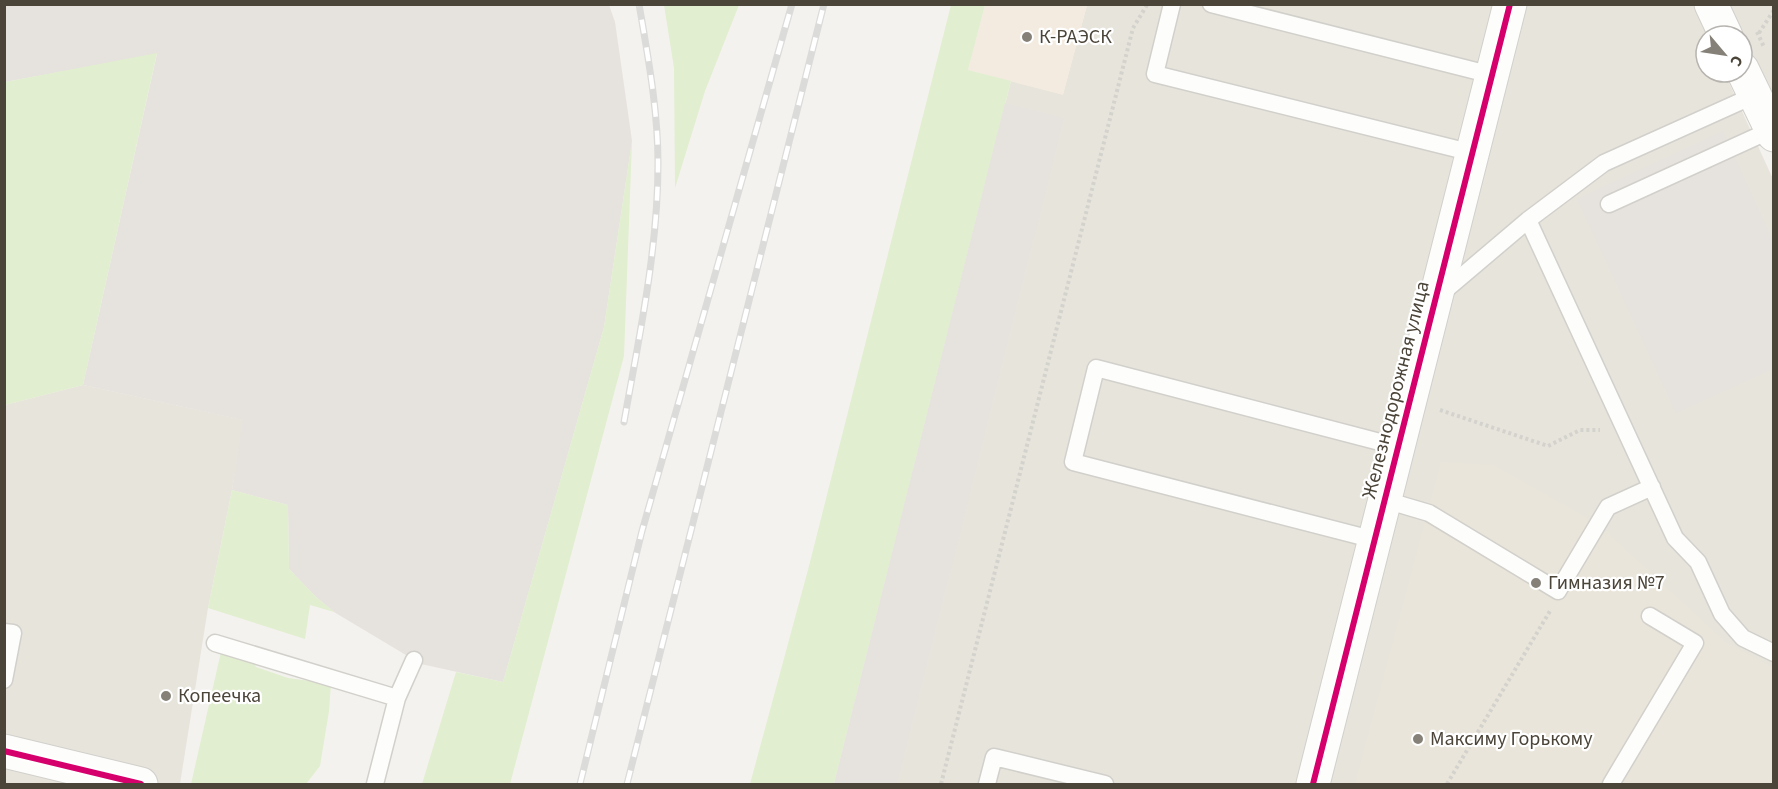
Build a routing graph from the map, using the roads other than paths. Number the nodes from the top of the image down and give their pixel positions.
1 (1211, 4) edge
2 (1510, 4) edge
3 (1711, 4) edge
4 (1168, 5) edge
5 (1720, 24) edge
6 (1492, 75) junction
7 (1764, 111) edge
8 (1473, 153) junction
9 (1609, 204) dead end
10 (1528, 220) junction
11 (1436, 297) junction
12 (1399, 447) junction
13 (1652, 487) junction
14 (1385, 500) junction
15 (1375, 540) junction
16 (1650, 616) dead end
17 (4, 632) edge
18 (215, 643) dead end
19 (1773, 653) edge
20 (414, 660) dead end
21 (4, 680) edge
22 (397, 698) junction
23 (4, 751) edge
24 (67, 776) edge
25 (141, 784) edge
26 (375, 784) edge
27 (987, 784) edge
28 (1105, 784) edge
29 (1314, 784) edge
30 (1611, 784) edge

1 - 6 lane
2 - 6 street, Железнодорожная улица
3 - 5 street
4 - 8 lane
6 - 8 street, Железнодорожная улица
7 - 9 lane
7 - 10 lane
8 - 11 street, Железнодорожная улица
10 - 11 lane
10 - 13 lane
11 - 12 street, Железнодорожная улица
12 - 14 street, Железнодорожная улица
12 - 15 lane
13 - 14 lane
13 - 19 lane
14 - 15 street, Железнодорожная улица
15 - 29 street, Железнодорожная улица
16 - 30 lane
17 - 21 lane
18 - 22 lane
20 - 22 lane
22 - 26 lane
23 - 24 street
24 - 25 street
27 - 28 lane

